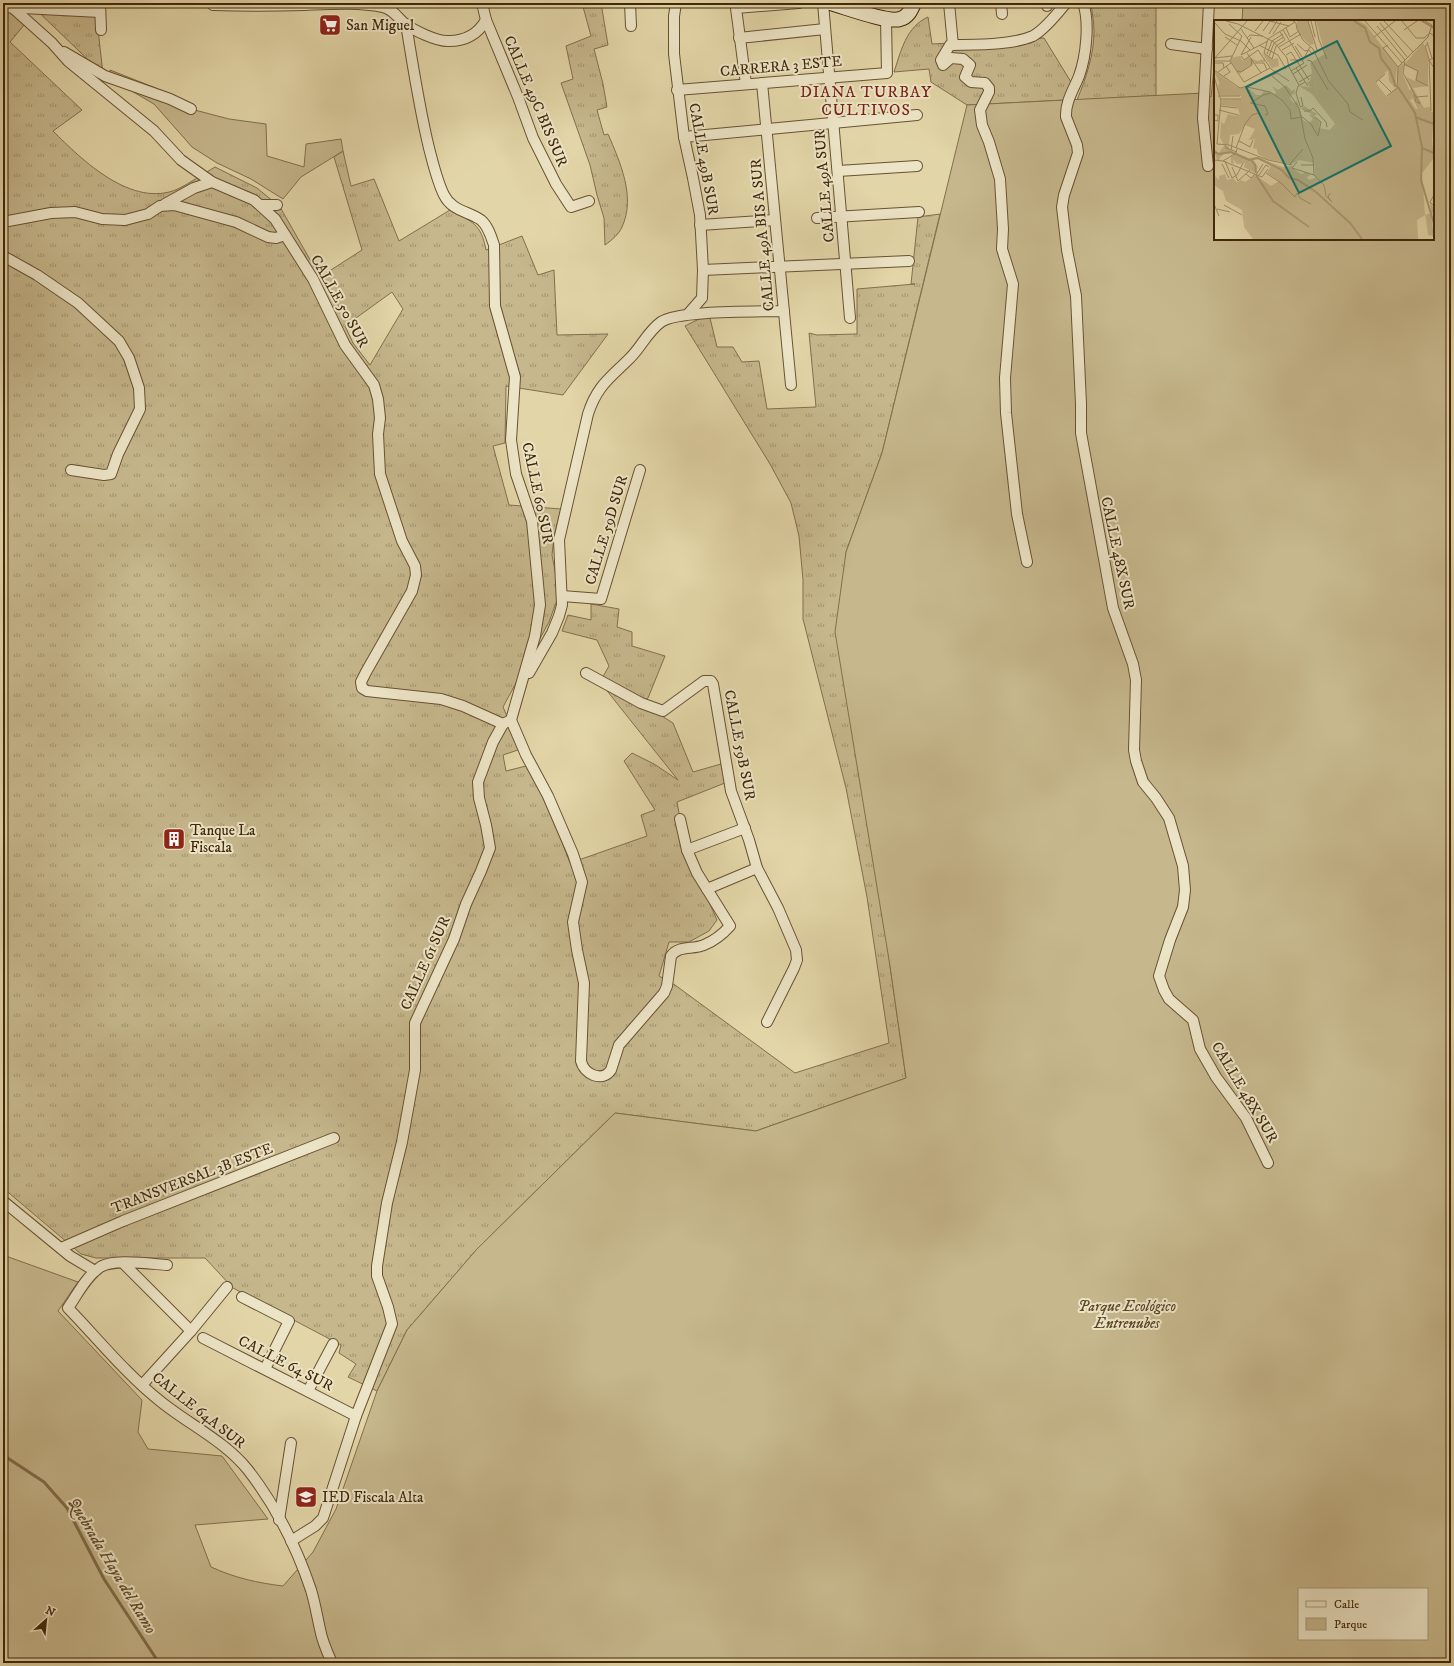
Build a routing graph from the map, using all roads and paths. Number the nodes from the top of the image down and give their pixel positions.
1 (482, 3) edge
2 (630, 3) edge
3 (676, 3) edge
4 (799, 3) edge
5 (823, 3) edge
6 (830, 3) edge
7 (950, 3) edge
8 (1001, 3) edge
9 (1066, 3) edge
10 (1083, 3) edge
11 (1209, 3) edge
12 (213, 5) dead end
13 (911, 6) edge
14 (8, 7) edge
15 (100, 8) edge
16 (866, 8) edge
17 (1002, 14) dead end
18 (886, 19) junction
19 (486, 20) junction
20 (406, 24) junction
21 (631, 26) dead end
22 (825, 29) junction
23 (101, 30) dead end
24 (739, 38) junction
25 (1171, 44) dead end
26 (952, 45) junction
27 (57, 48) junction
28 (1207, 49) junction
29 (829, 77) junction
30 (762, 83) junction
31 (746, 84) junction
32 (677, 90) junction
33 (191, 108) dead end
34 (917, 115) dead end
35 (833, 123) junction
36 (767, 129) junction
37 (684, 137) junction
38 (917, 166) dead end
39 (1208, 166) dead end
40 (838, 171) junction
41 (212, 182) junction
42 (589, 201) dead end
43 (277, 204) dead end
44 (261, 205) junction
45 (160, 206) junction
46 (919, 212) dead end
47 (841, 216) junction
48 (817, 218) dead end
49 (775, 220) junction
50 (3, 222) edge
51 (700, 225) junction
52 (285, 235) junction
53 (3, 256) edge
54 (909, 261) dead end
55 (846, 264) junction
56 (780, 267) junction
57 (703, 270) junction
58 (784, 310) junction
59 (688, 314) junction
60 (850, 318) dead end
61 (791, 385) dead end
62 (71, 470) dead end
63 (640, 470) dead end
64 (1027, 562) dead end
65 (562, 596) junction
66 (586, 673) dead end
67 (521, 687) junction
68 (507, 722) junction
69 (680, 819) dead end
70 (744, 828) junction
71 (687, 850) junction
72 (757, 868) junction
73 (707, 889) junction
74 (767, 1022) dead end
75 (334, 1138) dead end
76 (1268, 1163) dead end
77 (3, 1201) edge
78 (61, 1248) junction
79 (123, 1263) junction
80 (167, 1265) dead end
81 (95, 1271) junction
82 (227, 1287) dead end
83 (242, 1297) dead end
84 (191, 1331) junction
85 (203, 1338) dead end
86 (333, 1344) dead end
87 (265, 1369) junction
88 (142, 1385) junction
89 (308, 1391) junction
90 (356, 1416) junction
91 (291, 1443) dead end
92 (280, 1520) junction
93 (291, 1541) junction
94 (332, 1663) edge

1 - 19 street, CALLE 49C BIS SUR
2 - 21 street
3 - 32 street, CALLE 49B SUR
4 - 24 street
5 - 22 street, CALLE 49A SUR
6 - 16 street
7 - 26 street
8 - 17 street
9 - 26 street
10 - 76 street, CALLE 48X SUR
11 - 28 street
12 - 20 street
13 - 18 street
14 - 15 street
14 - 27 street
15 - 23 street
16 - 18 street
18 - 29 street, CARRERA 3 ESTE
19 - 20 street
19 - 42 street, CALLE 49C BIS SUR
20 - 67 street, CALLE 60 SUR
22 - 24 street
22 - 29 street, CALLE 49A SUR
24 - 31 street
25 - 28 street
26 - 64 street
27 - 33 street
27 - 41 street, CALLE 50 SUR
28 - 39 street
29 - 30 street, CARRERA 3 ESTE
29 - 35 street, CALLE 49A SUR
30 - 31 street, CARRERA 3 ESTE
30 - 36 street, CALLE 49A BIS A SUR
31 - 32 street, CARRERA 3 ESTE
32 - 37 street, CALLE 49B SUR
34 - 35 street
35 - 36 street
35 - 40 street, CALLE 49A SUR
36 - 37 street
36 - 49 street, CALLE 49A BIS A SUR
37 - 51 street, CALLE 49B SUR
38 - 40 street
40 - 47 street, CALLE 49A SUR
41 - 44 street, CALLE 50 SUR
41 - 45 street
43 - 44 street
44 - 52 street, CALLE 50 SUR
45 - 50 street
45 - 52 street
46 - 47 street
47 - 48 street
47 - 55 street, CALLE 49A SUR
49 - 51 street
49 - 56 street, CALLE 49A BIS A SUR
51 - 57 street, CALLE 49B SUR
52 - 68 street, CALLE 50 SUR
53 - 62 street
54 - 55 street
55 - 56 street
55 - 60 street, CALLE 49A SUR
56 - 57 street
56 - 58 street, CALLE 49A BIS A SUR
57 - 59 street, CALLE 49B SUR
58 - 59 street
58 - 61 street, CALLE 49A BIS A SUR
59 - 65 street
63 - 65 street, CALLE 59D SUR
65 - 67 street
66 - 70 street, CALLE 59B SUR
67 - 68 street, CALLE 60 SUR
68 - 73 street
68 - 90 street, CALLE 61 SUR
69 - 71 street
70 - 71 street
70 - 72 street, CALLE 59B SUR
71 - 73 street
72 - 73 street
72 - 74 street, CALLE 59B SUR
75 - 78 street, TRANSVERSAL 3B ESTE
77 - 78 street
78 - 81 street
79 - 80 street
79 - 81 street
79 - 84 street
81 - 88 street, CALLE 64A SUR
82 - 84 street
83 - 87 street
84 - 88 street
85 - 87 street, CALLE 64 SUR
86 - 89 street
87 - 89 street, CALLE 64 SUR
88 - 92 street, CALLE 64A SUR
89 - 90 street, CALLE 64 SUR
90 - 93 street
91 - 92 street
92 - 93 street, CALLE 64A SUR
93 - 94 street, CALLE 64A SUR

